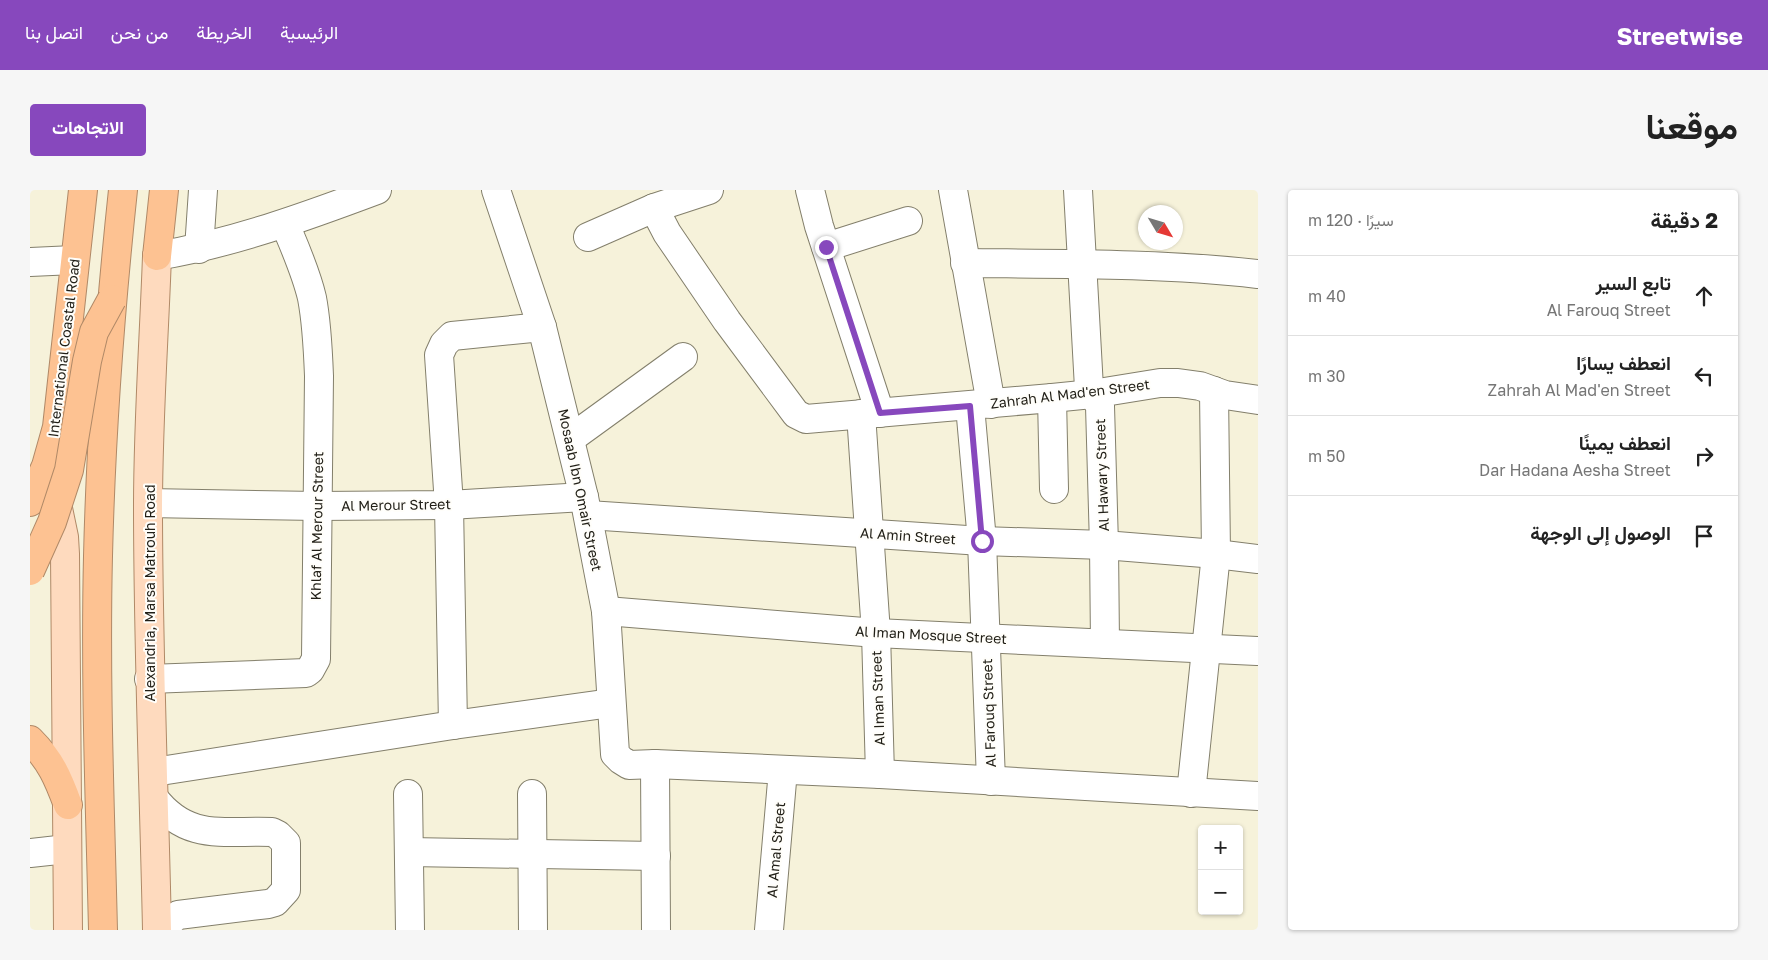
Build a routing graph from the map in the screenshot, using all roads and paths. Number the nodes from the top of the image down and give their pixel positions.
1 (83, 190) edge
2 (123, 190) edge
3 (164, 190) edge
4 (203, 190) edge
5 (377, 190) edge
6 (496, 190) edge
7 (709, 190) edge
8 (810, 190) edge
9 (952, 190) edge
10 (1078, 190) edge
11 (654, 208) junction
12 (908, 221) dead end
13 (285, 224) junction
14 (588, 238) dead end
15 (826, 247) junction
16 (199, 249) junction
17 (157, 256) junction
18 (74, 260) junction
19 (30, 262) edge
20 (965, 263) junction
21 (1083, 264) junction
22 (1258, 274) edge
23 (112, 299) junction
24 (542, 327) junction
25 (683, 357) dead end
26 (1214, 391) junction
27 (1092, 394) junction
28 (1052, 398) junction
29 (1258, 400) edge
30 (980, 405) junction
31 (870, 414) junction
32 (570, 439) junction
33 (46, 466) junction
34 (1054, 489) dead end
35 (30, 502) edge
36 (148, 503) junction
37 (449, 505) junction
38 (317, 506) junction
39 (586, 506) junction
40 (869, 533) junction
41 (982, 541) junction
42 (1104, 545) junction
43 (1216, 554) junction
44 (1258, 559) edge
45 (30, 571) edge
46 (606, 611) junction
47 (876, 633) junction
48 (986, 638) junction
49 (1105, 644) junction
50 (1206, 649) junction
51 (1257, 651) edge
52 (149, 679) junction
53 (611, 703) junction
54 (453, 725) junction
55 (30, 740) edge
56 (655, 764) junction
57 (782, 770) junction
58 (880, 774) junction
59 (991, 781) junction
60 (154, 785) junction
61 (1191, 792) junction
62 (408, 794) dead end
63 (532, 794) dead end
64 (1258, 796) edge
65 (68, 805) junction
66 (67, 849) junction
67 (409, 852) junction
68 (30, 853) edge
69 (533, 854) junction
70 (656, 856) junction
71 (68, 930) edge
72 (103, 930) edge
73 (157, 930) edge
74 (162, 930) edge
75 (410, 930) edge
76 (533, 930) edge
77 (656, 930) edge
78 (769, 930) edge

1 - 18 highway, International Coastal Road
2 - 23 highway
3 - 17 highway
4 - 16 street
5 - 13 street
6 - 24 street, Mosaab Ibn Omair Street
7 - 11 street
8 - 15 street, Al Iman Street
9 - 20 street, Al Farouq Street
10 - 21 street, Al Hawary Street
11 - 14 street
11 - 31 street, Zahrah Al Mad'en Street
12 - 15 street
13 - 16 street
13 - 38 street, Khlaf Al Merour Street
15 - 31 street, Al Iman Street
16 - 17 street
17 - 36 main road, Alexandria, Marsa Matrouh Road
18 - 19 street
18 - 33 highway, International Coastal Road
20 - 21 street
20 - 30 street, Al Farouq Street
21 - 22 street
21 - 27 street, Al Hawary Street
23 - 45 highway, bridge
23 - 72 highway
24 - 32 street, Mosaab Ibn Omair Street
24 - 37 street
25 - 32 street
26 - 27 street, Zahrah Al Mad'en Street
26 - 29 street, Zahrah Al Mad'en Street
26 - 43 street
27 - 28 street, Zahrah Al Mad'en Street
27 - 42 street, Al Hawary Street
28 - 30 street, Zahrah Al Mad'en Street
28 - 34 street
30 - 31 street, Zahrah Al Mad'en Street
30 - 41 street, Al Farouq Street
31 - 40 street, Al Iman Street
32 - 39 street, Mosaab Ibn Omair Street
33 - 35 highway, International Coastal Road
33 - 65 main road
36 - 38 street, Al Merour Street
36 - 52 main road, Alexandria, Marsa Matrouh Road
37 - 38 street, Al Merour Street
37 - 39 street, Al Merour Street
37 - 54 street
38 - 52 street, Khlaf Al Merour Street
39 - 40 street, Al Amin Street
39 - 46 street, Mosaab Ibn Omair Street
40 - 41 street, Al Amin Street
40 - 47 street, Al Iman Street
41 - 42 street, Al Amin Street
41 - 48 street, Al Farouq Street
42 - 43 street, Al Amin Street
42 - 49 street, Al Hawary Street
43 - 44 street, Al Amin Street
43 - 50 street
46 - 47 street, Al Iman Mosque Street
46 - 53 street, Mosaab Ibn Omair Street
47 - 48 street, Al Iman Mosque Street
47 - 58 street, Al Iman Street
48 - 49 street, Al Iman Mosque Street
48 - 59 street, Al Farouq Street
49 - 50 street, Al Iman Mosque Street
50 - 51 street, Al Iman Mosque Street
50 - 61 street
52 - 60 main road, Alexandria, Marsa Matrouh Road
53 - 54 street
53 - 56 street, Mosaab Ibn Omair Street
54 - 60 street
55 - 65 highway
56 - 57 street, Mosaab Ibn Omair Street
56 - 70 street
57 - 58 street, Mosaab Ibn Omair Street
57 - 78 street, Al Amal Street
58 - 59 street, Mosaab Ibn Omair Street
59 - 61 street, Mosaab Ibn Omair Street
60 - 73 main road, Alexandria, Marsa Matrouh Road
60 - 74 street
61 - 64 street, Mosaab Ibn Omair Street
62 - 67 street
63 - 69 street
65 - 66 main road
66 - 68 street
66 - 71 main road
67 - 69 street
67 - 75 street
69 - 70 street
69 - 76 street
70 - 77 street

